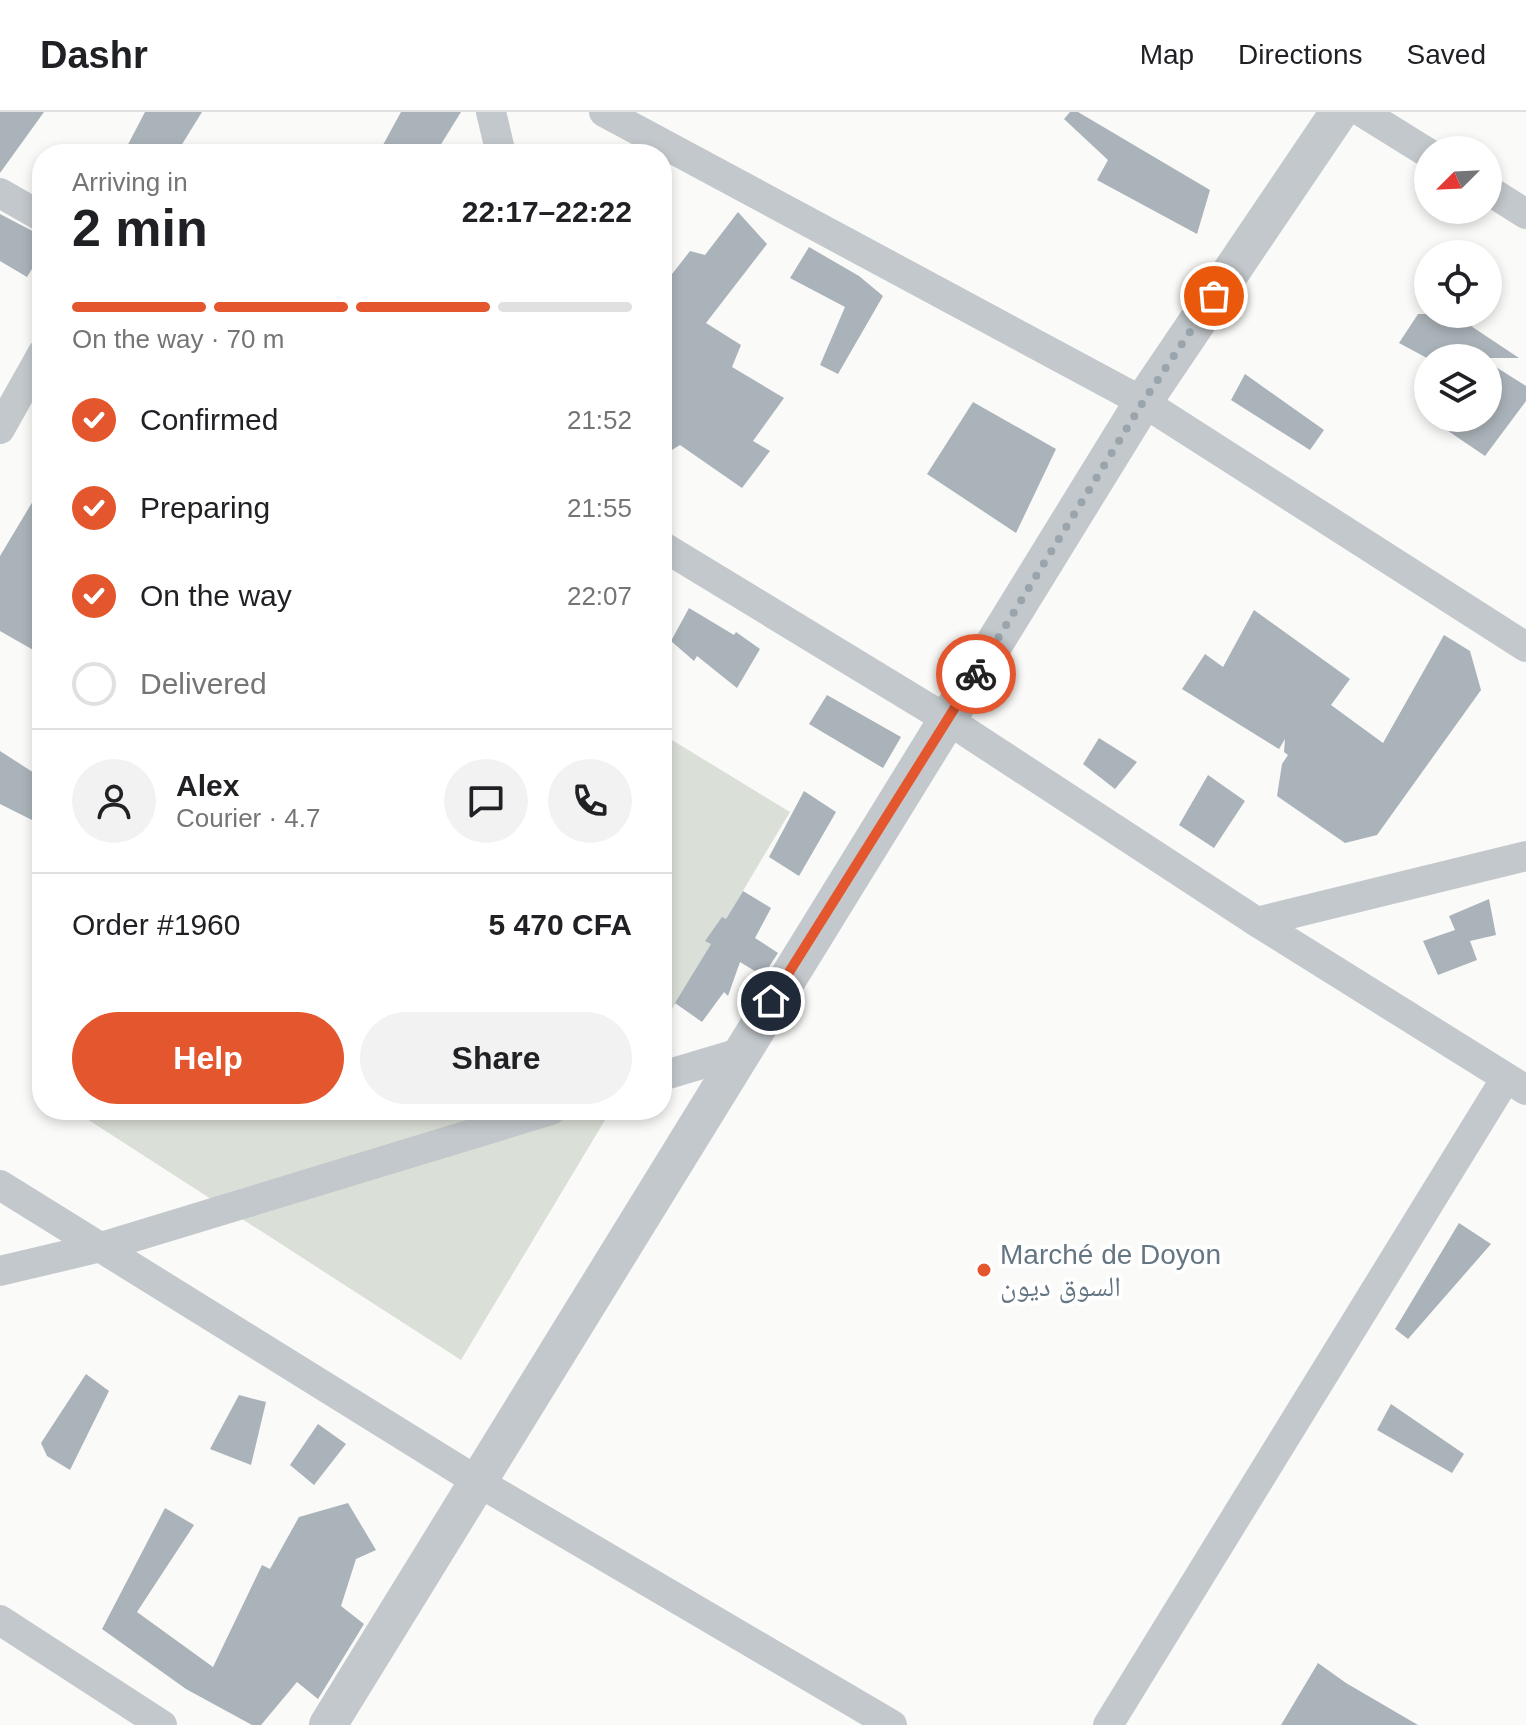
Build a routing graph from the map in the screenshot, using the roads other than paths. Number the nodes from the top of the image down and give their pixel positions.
1 (491, 112) edge
2 (604, 112) edge
3 (1339, 112) edge
4 (1362, 112) edge
5 (499, 144) edge
6 (663, 144) edge
7 (1414, 144) edge
8 (672, 149) edge
9 (0, 193) edge
10 (1502, 199) edge
11 (32, 211) edge
12 (1526, 214) edge
13 (32, 372) edge
14 (1143, 402) junction
15 (0, 429) edge
16 (672, 552) edge
17 (1526, 647) edge
18 (948, 720) junction
19 (1526, 856) edge
20 (1257, 922) junction
21 (739, 1053) junction
22 (672, 1073) edge
23 (1516, 1084) edge
24 (518, 1120) edge
25 (0, 1185) edge
26 (101, 1247) junction
27 (0, 1271) edge
28 (480, 1483) junction
29 (0, 1620) edge
30 (162, 1725) edge
31 (328, 1725) edge
32 (892, 1725) edge
33 (1108, 1725) edge

1 - 5 street
2 - 6 street
3 - 14 street
4 - 7 street
8 - 14 street
9 - 11 street
10 - 12 street
13 - 15 street
14 - 17 street
14 - 18 street
16 - 18 street
18 - 20 street
18 - 21 street
19 - 20 street
20 - 23 street
21 - 22 street
21 - 28 street
23 - 33 street
24 - 26 street
25 - 26 street
26 - 27 street
26 - 28 street
28 - 31 street
28 - 32 street
29 - 30 street

